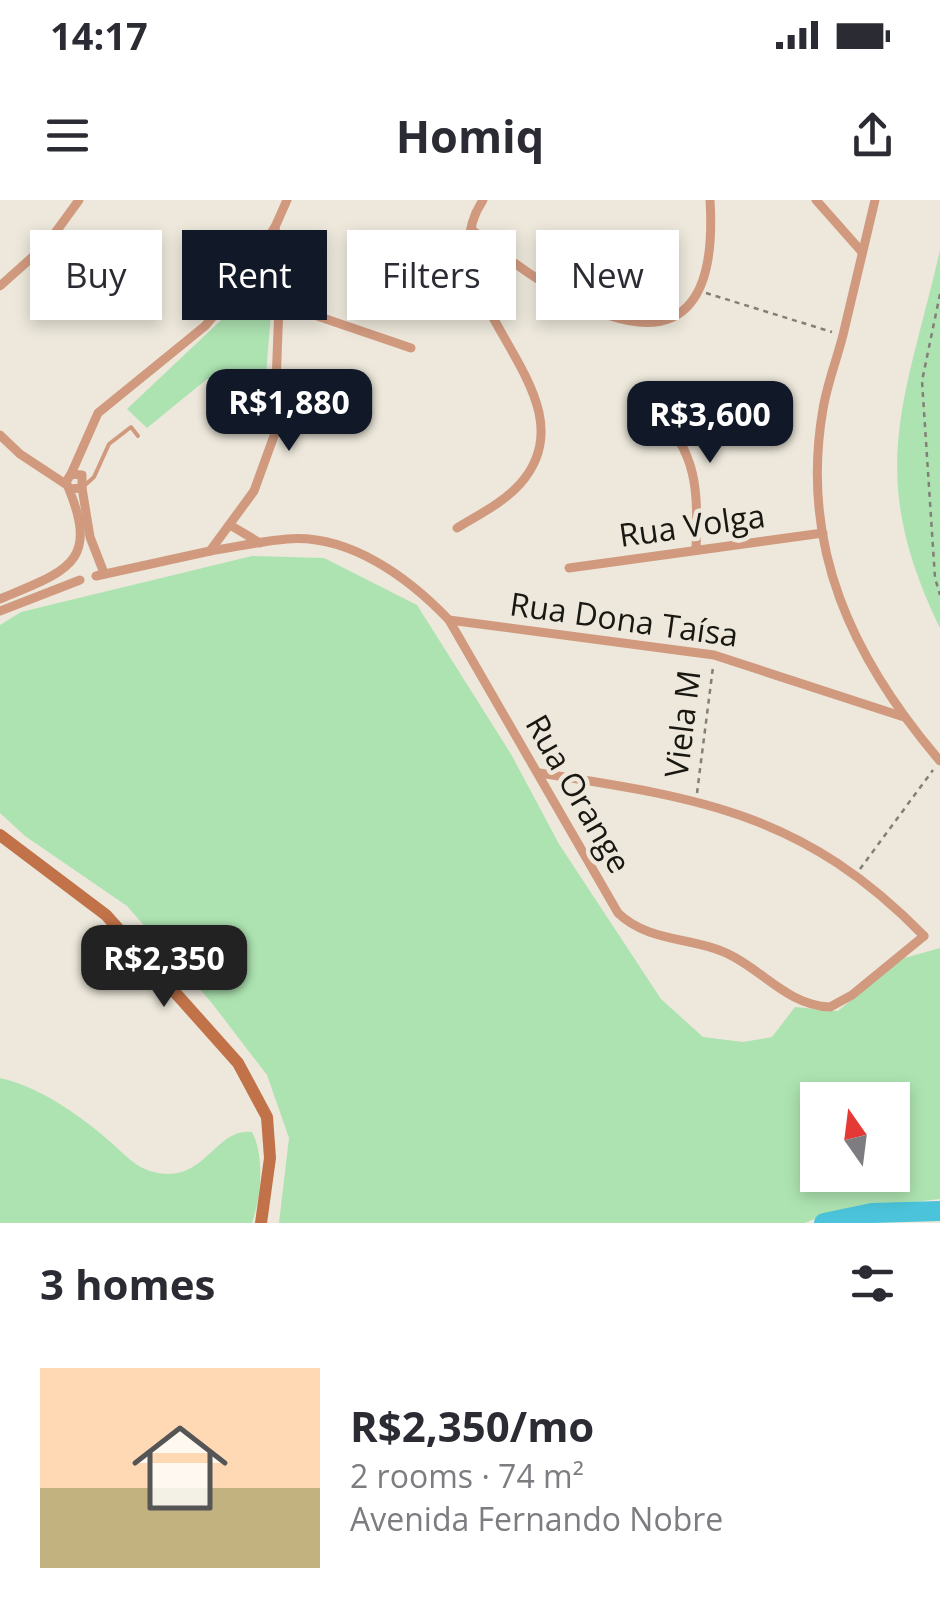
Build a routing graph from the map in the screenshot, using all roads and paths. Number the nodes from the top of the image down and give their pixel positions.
1 (79, 200) edge
2 (286, 200) edge
3 (483, 200) edge
4 (710, 200) edge
5 (816, 200) edge
6 (874, 200) edge
7 (275, 227) junction
8 (471, 229) junction
9 (273, 230) edge
10 (275, 230) edge
11 (862, 252) junction
12 (0, 286) edge
13 (700, 292) junction
14 (940, 294) edge
15 (327, 319) edge
16 (210, 320) edge
17 (278, 320) edge
18 (842, 336) junction
19 (411, 348) dead end
20 (654, 408) dead end
21 (0, 434) edge
22 (138, 436) dead end
23 (83, 448) junction
24 (69, 481) junction
25 (83, 484) junction
26 (230, 525) junction
27 (457, 528) dead end
28 (823, 533) junction
29 (263, 544) junction
30 (696, 549) junction
31 (210, 551) junction
32 (569, 568) dead end
33 (80, 580) dead end
34 (940, 595) edge
35 (0, 599) edge
36 (0, 611) edge
37 (449, 620) junction
38 (714, 655) junction
39 (904, 717) junction
40 (940, 761) edge
41 (538, 773) junction
42 (697, 799) junction
43 (0, 835) edge
44 (856, 874) junction
45 (924, 936) junction
46 (940, 938) edge
47 (261, 1223) edge

1 - 12 street
2 - 7 street
3 - 8 street
4 - 13 street
5 - 11 street
6 - 11 street
7 - 9 street
7 - 10 street
8 - 13 street
8 - 27 street
11 - 18 street
13 - 18 path
14 - 34 path
15 - 19 street
16 - 23 street
17 - 26 street
18 - 28 street
20 - 30 street
21 - 24 street
22 - 25 lane
23 - 24 street
23 - 25 street
24 - 25 street
24 - 25 street
24 - 35 street
25 - 31 street, Rua Orange
26 - 29 street
26 - 31 street
28 - 30 street, Rua Volga
28 - 39 street
29 - 31 street, Rua Orange
29 - 37 street, Rua Orange
30 - 32 street, Rua Volga
33 - 36 street
37 - 38 street, Rua Dona Taísa
37 - 41 street, Rua Orange
38 - 39 street, Rua Dona Taísa
38 - 42 path, Viela M
39 - 40 street
40 - 44 path
41 - 42 street
41 - 45 street, Rua Orange
42 - 44 street
43 - 47 main road
44 - 45 street
45 - 46 street

